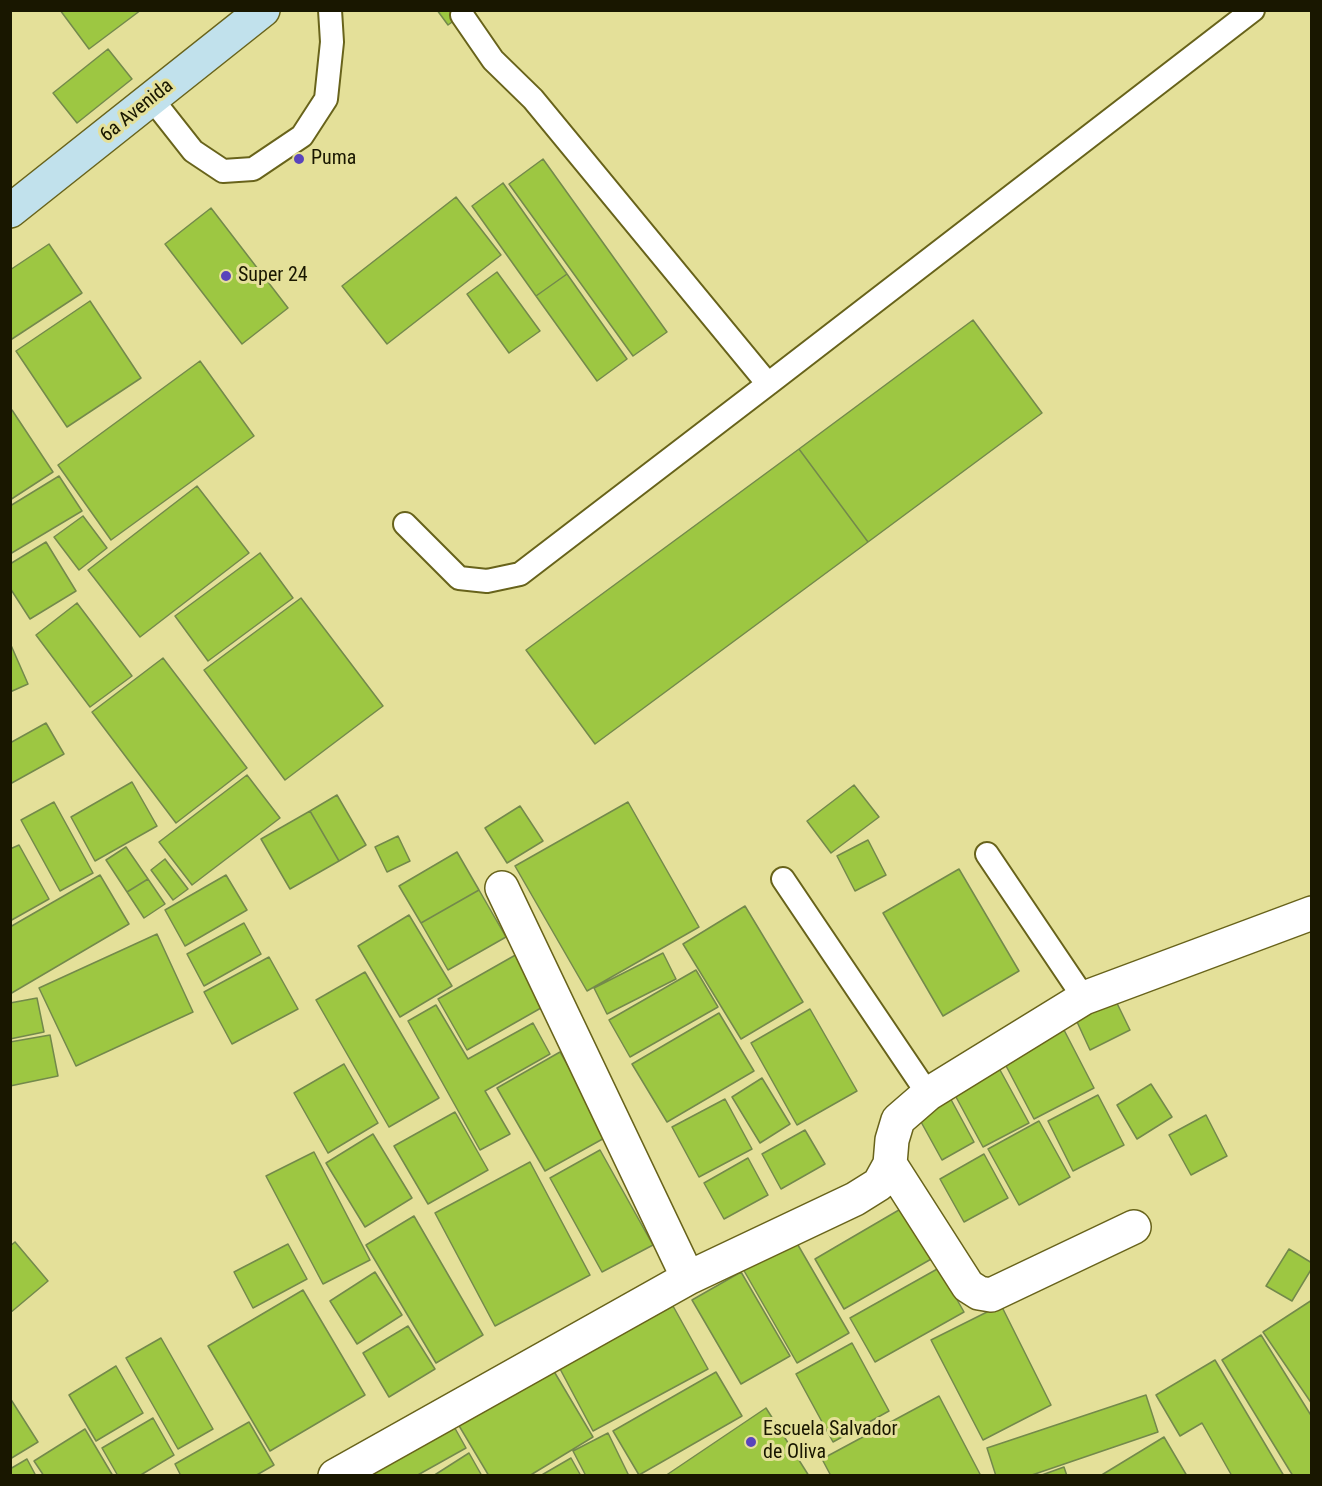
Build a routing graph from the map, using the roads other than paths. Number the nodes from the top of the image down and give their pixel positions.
1 (263, 10) edge
2 (330, 10) edge
3 (1253, 10) edge
4 (462, 15) dead end
5 (152, 99) junction
6 (10, 211) edge
7 (768, 384) junction
8 (405, 524) dead end
9 (987, 854) dead end
10 (783, 879) dead end
11 (502, 888) dead end
12 (1311, 913) edge
13 (1084, 998) junction
14 (928, 1094) junction
15 (890, 1164) junction
16 (1134, 1227) dead end
17 (688, 1278) junction
18 (335, 1476) edge

1 - 5 main road, 6a Avenida
2 - 5 lane
3 - 7 lane
4 - 7 lane
5 - 6 main road, 6a Avenida
7 - 8 lane
9 - 13 lane
10 - 14 lane
11 - 17 street
12 - 13 street
13 - 14 street
14 - 15 street
15 - 16 street
15 - 17 street
17 - 18 street

